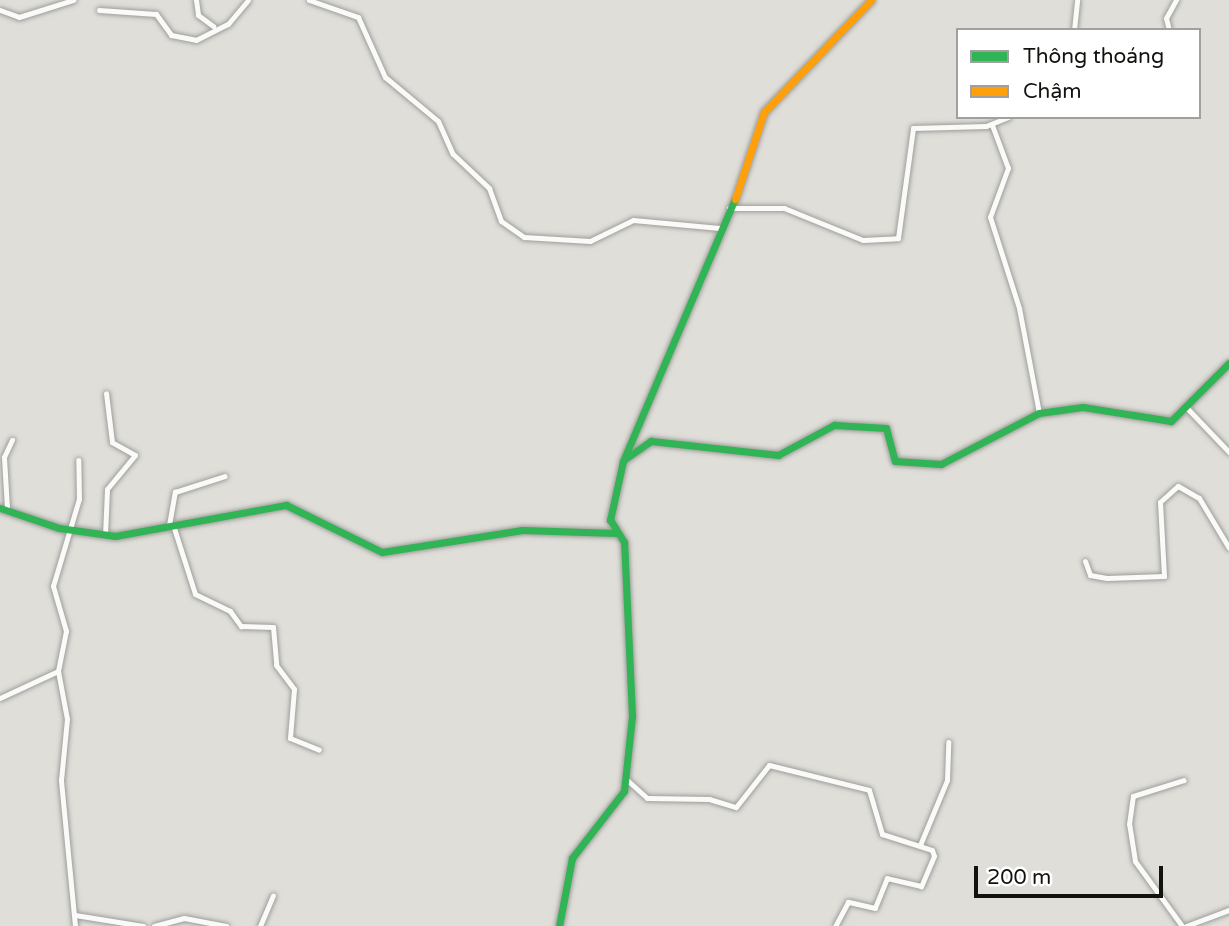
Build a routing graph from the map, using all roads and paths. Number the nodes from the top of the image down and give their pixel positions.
1 (73, 0) edge
2 (196, 0) edge
3 (248, 0) edge
4 (309, 0) edge
5 (872, 0) edge
6 (1077, 0) edge
7 (1176, 0) edge
8 (0, 10) edge
9 (99, 10) dead end
10 (213, 26) junction
11 (1074, 28) edge
12 (1168, 28) edge
13 (1004, 119) edge
14 (992, 125) junction
15 (729, 208) junction
16 (720, 228) junction
17 (1229, 363) edge
18 (106, 393) dead end
19 (1187, 408) junction
20 (1039, 413) junction
21 (12, 440) dead end
22 (1229, 452) edge
23 (78, 460) dead end
24 (623, 461) junction
25 (225, 476) dead end
26 (4, 508) edge
27 (171, 525) junction
28 (67, 530) junction
29 (617, 533) junction
30 (105, 536) junction
31 (1229, 548) edge
32 (1085, 561) dead end
33 (58, 671) junction
34 (0, 698) edge
35 (948, 742) dead end
36 (319, 750) dead end
37 (626, 779) junction
38 (1184, 780) dead end
39 (920, 845) junction
40 (273, 896) dead end
41 (1229, 910) edge
42 (75, 915) junction
43 (1187, 925) edge
44 (75, 926) edge
45 (143, 926) edge
46 (154, 926) edge
47 (226, 926) edge
48 (260, 926) edge
49 (559, 926) edge
50 (835, 926) edge

1 - 8 street
2 - 10 street
3 - 10 street
4 - 16 street
5 - 15 street
6 - 11 street
7 - 12 street
9 - 10 street
13 - 14 street
14 - 15 street
14 - 20 street
15 - 16 street
16 - 24 street
17 - 19 street
18 - 30 street
19 - 20 street
19 - 22 street
20 - 24 street
21 - 26 street
23 - 28 street
24 - 29 street
25 - 27 street
26 - 28 street
27 - 29 street
27 - 30 street
27 - 36 street
28 - 30 street
28 - 33 street
29 - 37 street
31 - 32 street
33 - 34 street
33 - 42 street
35 - 39 street
37 - 39 street
37 - 49 street
38 - 43 street
39 - 50 street
40 - 48 street
41 - 43 street
42 - 44 street
42 - 45 street
46 - 47 street

